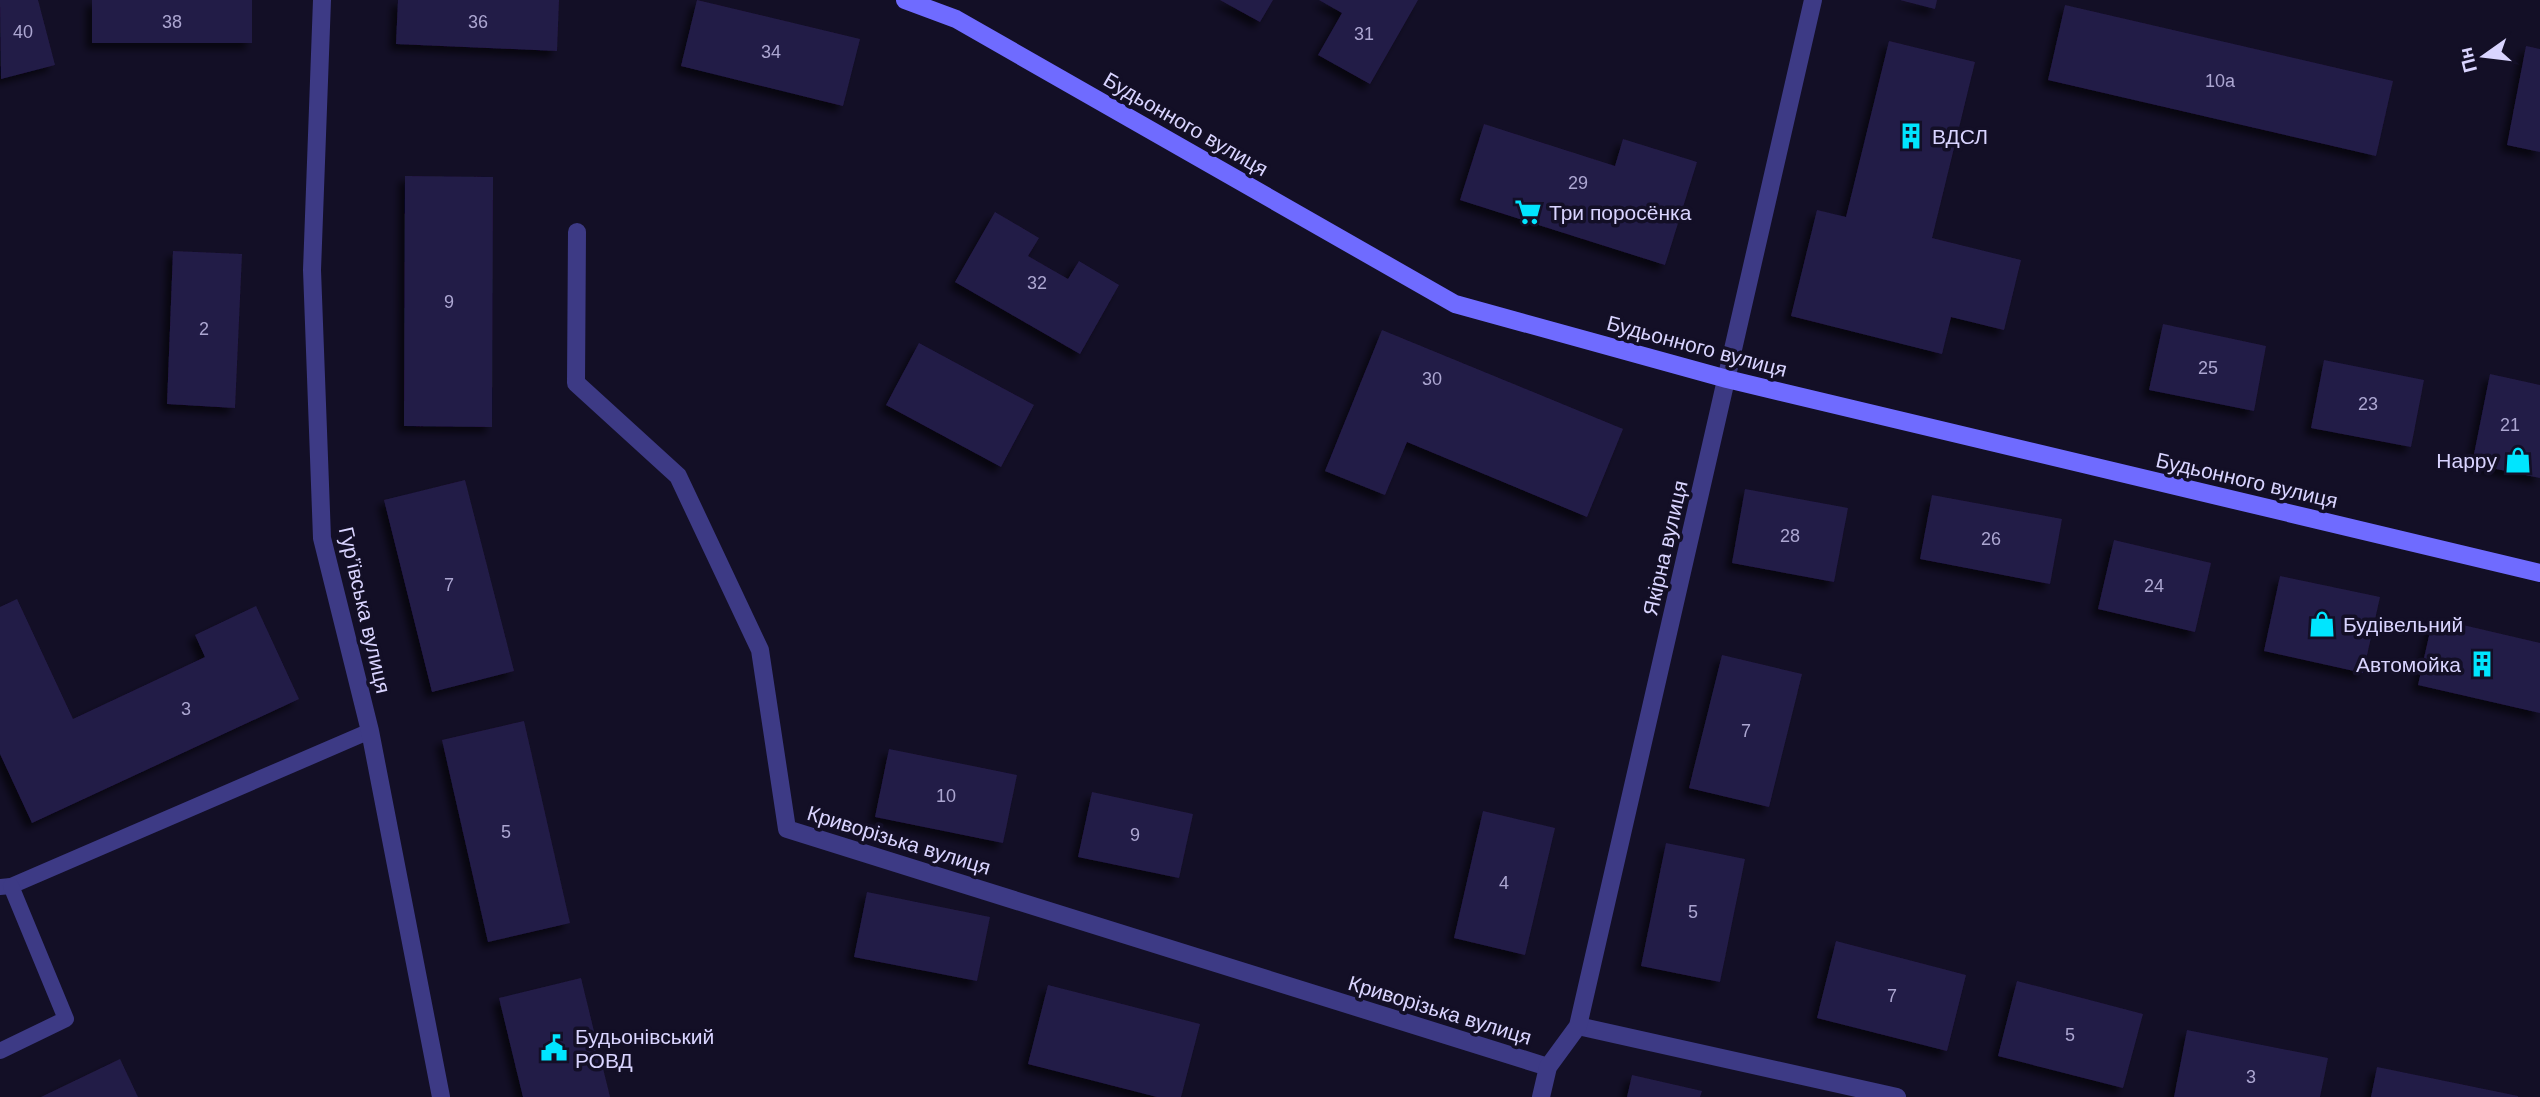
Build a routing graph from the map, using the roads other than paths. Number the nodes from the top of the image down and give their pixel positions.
1 (321, 0) edge
2 (905, 0) edge
3 (1813, 0) edge
4 (577, 232) dead end
5 (1727, 379) junction
6 (2540, 573) edge
7 (370, 731) junction
8 (6, 887) edge
9 (1578, 1026) junction
10 (0, 1051) edge
11 (1548, 1068) junction
12 (441, 1097) edge
13 (1541, 1097) edge
14 (1897, 1097) edge

1 - 7 street, Гур’ївська вулиця
2 - 5 main road, Будьонного вулиця
3 - 5 street, Якірна вулиця
4 - 11 street, Криворізька вулиця
5 - 6 main road, Будьонного вулиця
5 - 9 street, Якірна вулиця
7 - 8 lane
7 - 12 street, Гур’ївська вулиця
8 - 10 lane
9 - 11 street, Якірна вулиця
9 - 14 street
11 - 13 street, Якірна вулиця

